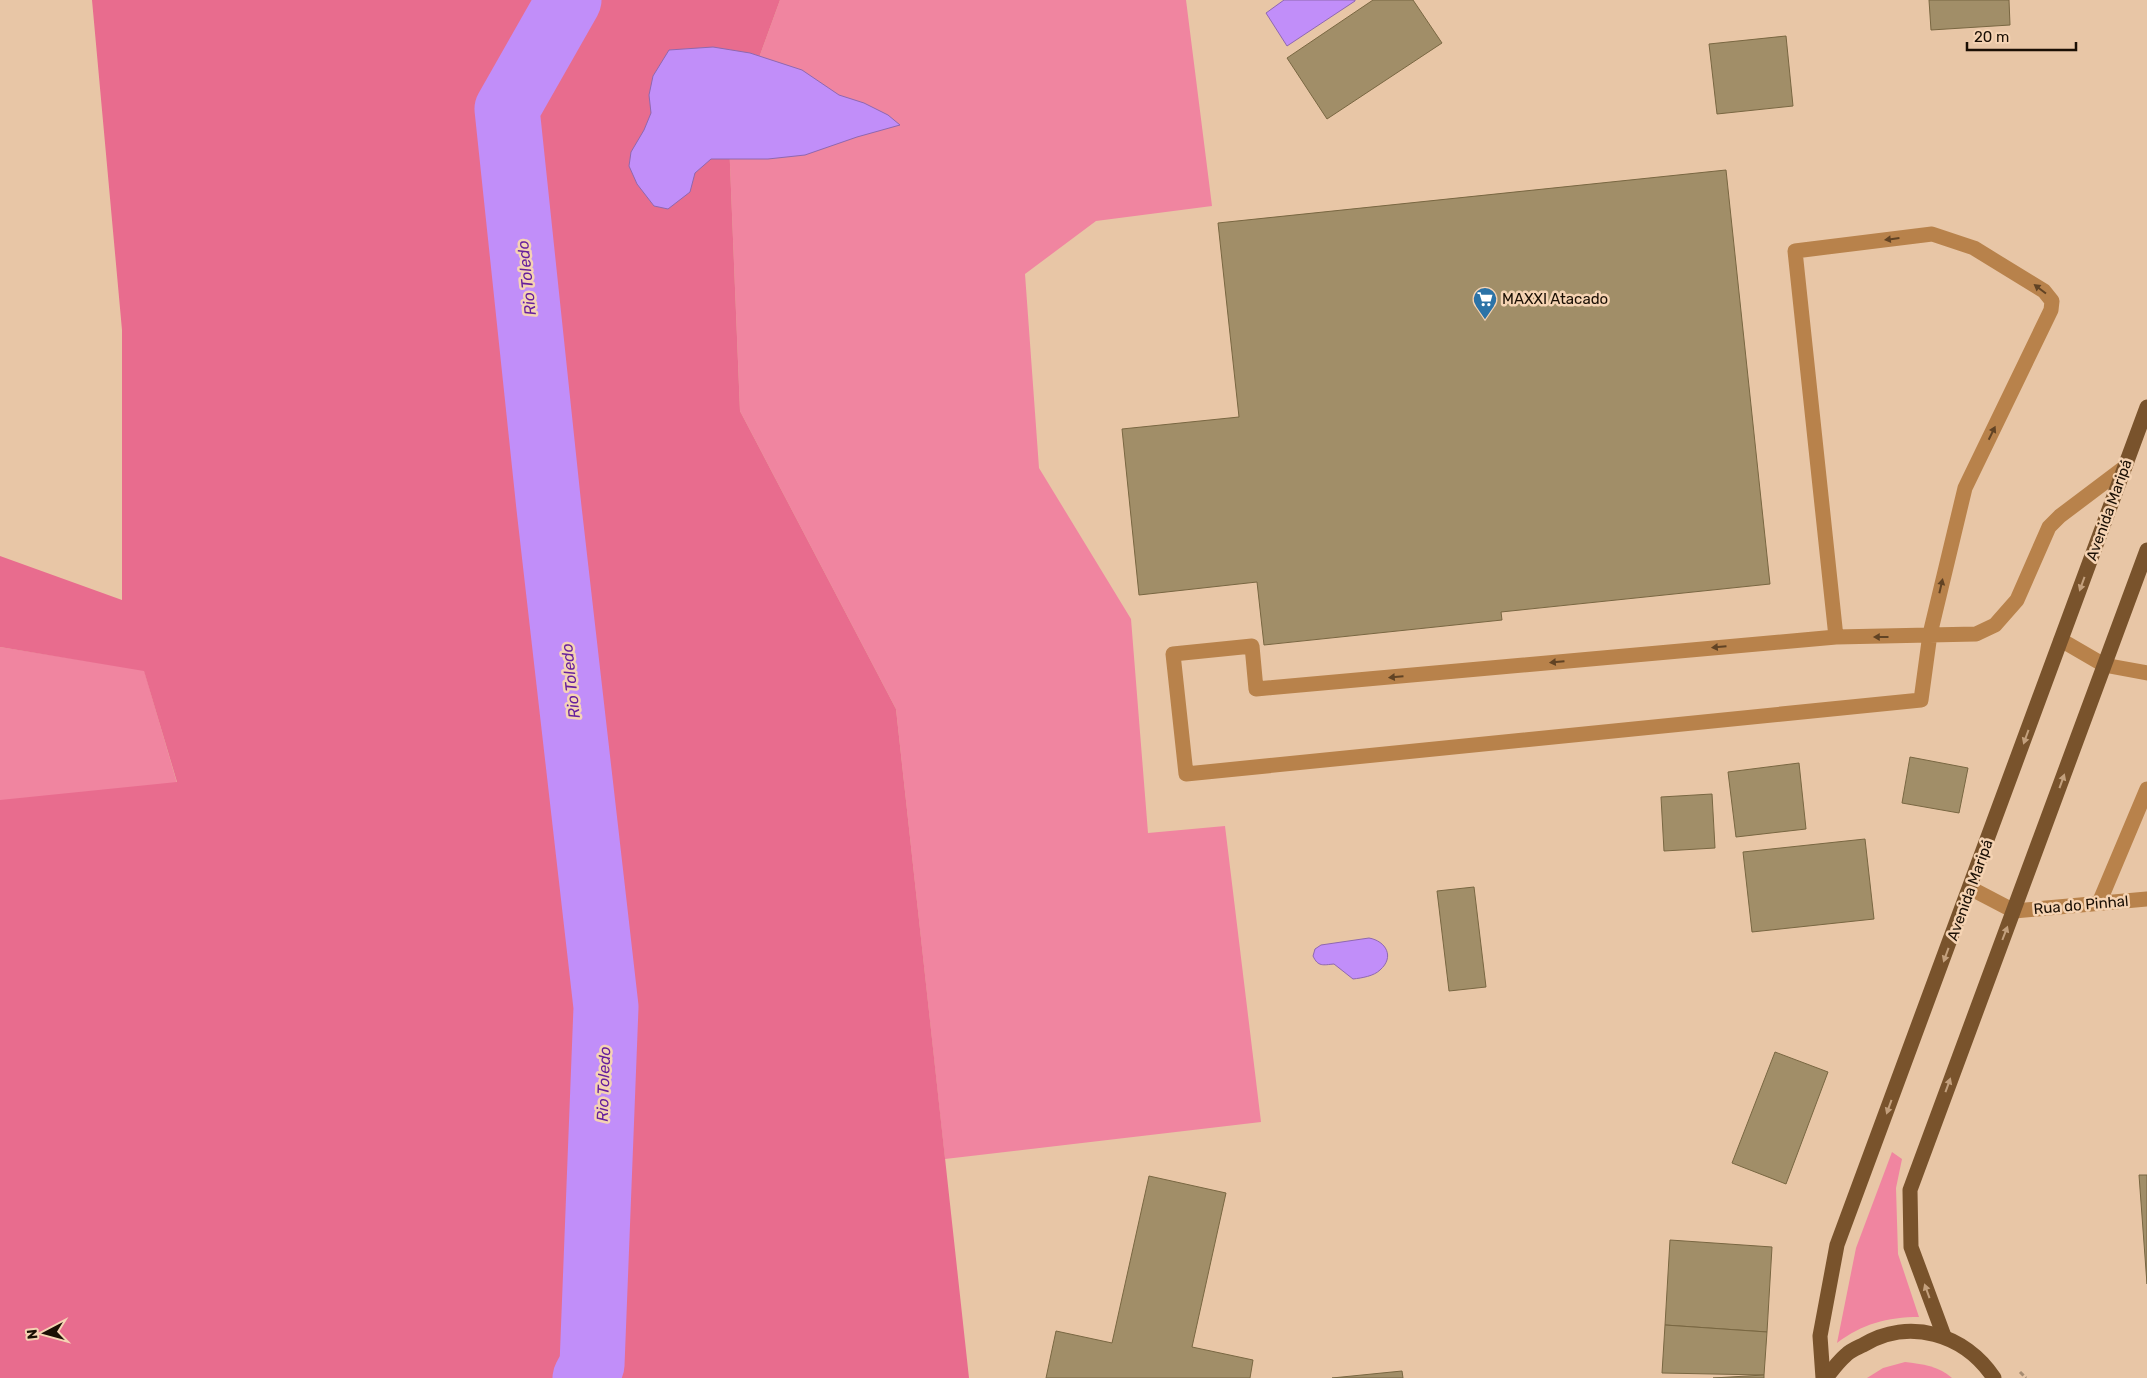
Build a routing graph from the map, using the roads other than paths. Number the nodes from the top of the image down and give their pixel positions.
1 (2147, 407) edge
2 (2125, 467) junction
3 (2147, 550) edge
4 (1930, 634) junction
5 (1836, 637) junction
6 (2061, 640) junction
7 (2104, 665) junction
8 (2147, 673) edge
9 (2147, 789) edge
10 (1970, 888) junction
11 (2147, 899) edge
12 (2099, 903) junction
13 (2014, 911) junction
14 (1944, 1336) junction
15 (1825, 1378) edge
16 (1994, 1378) edge

1 - 2 main road, Avenida Maripá
2 - 4 street
2 -> 6 main road, Avenida Maripá
3 - 7 main road
4 -> 5 street
4 -> 5 street
5 -> 4 street
6 - 7 street
6 -> 10 main road, Avenida Maripá
7 - 8 street
13 -> 7 main road
9 - 12 street
10 - 13 street
10 -> 15 main road, Avenida Maripá
11 - 12 street, Rua do Pinhal
12 - 13 street, Rua do Pinhal
14 -> 13 main road
14 - 15 main road
14 - 16 main road

